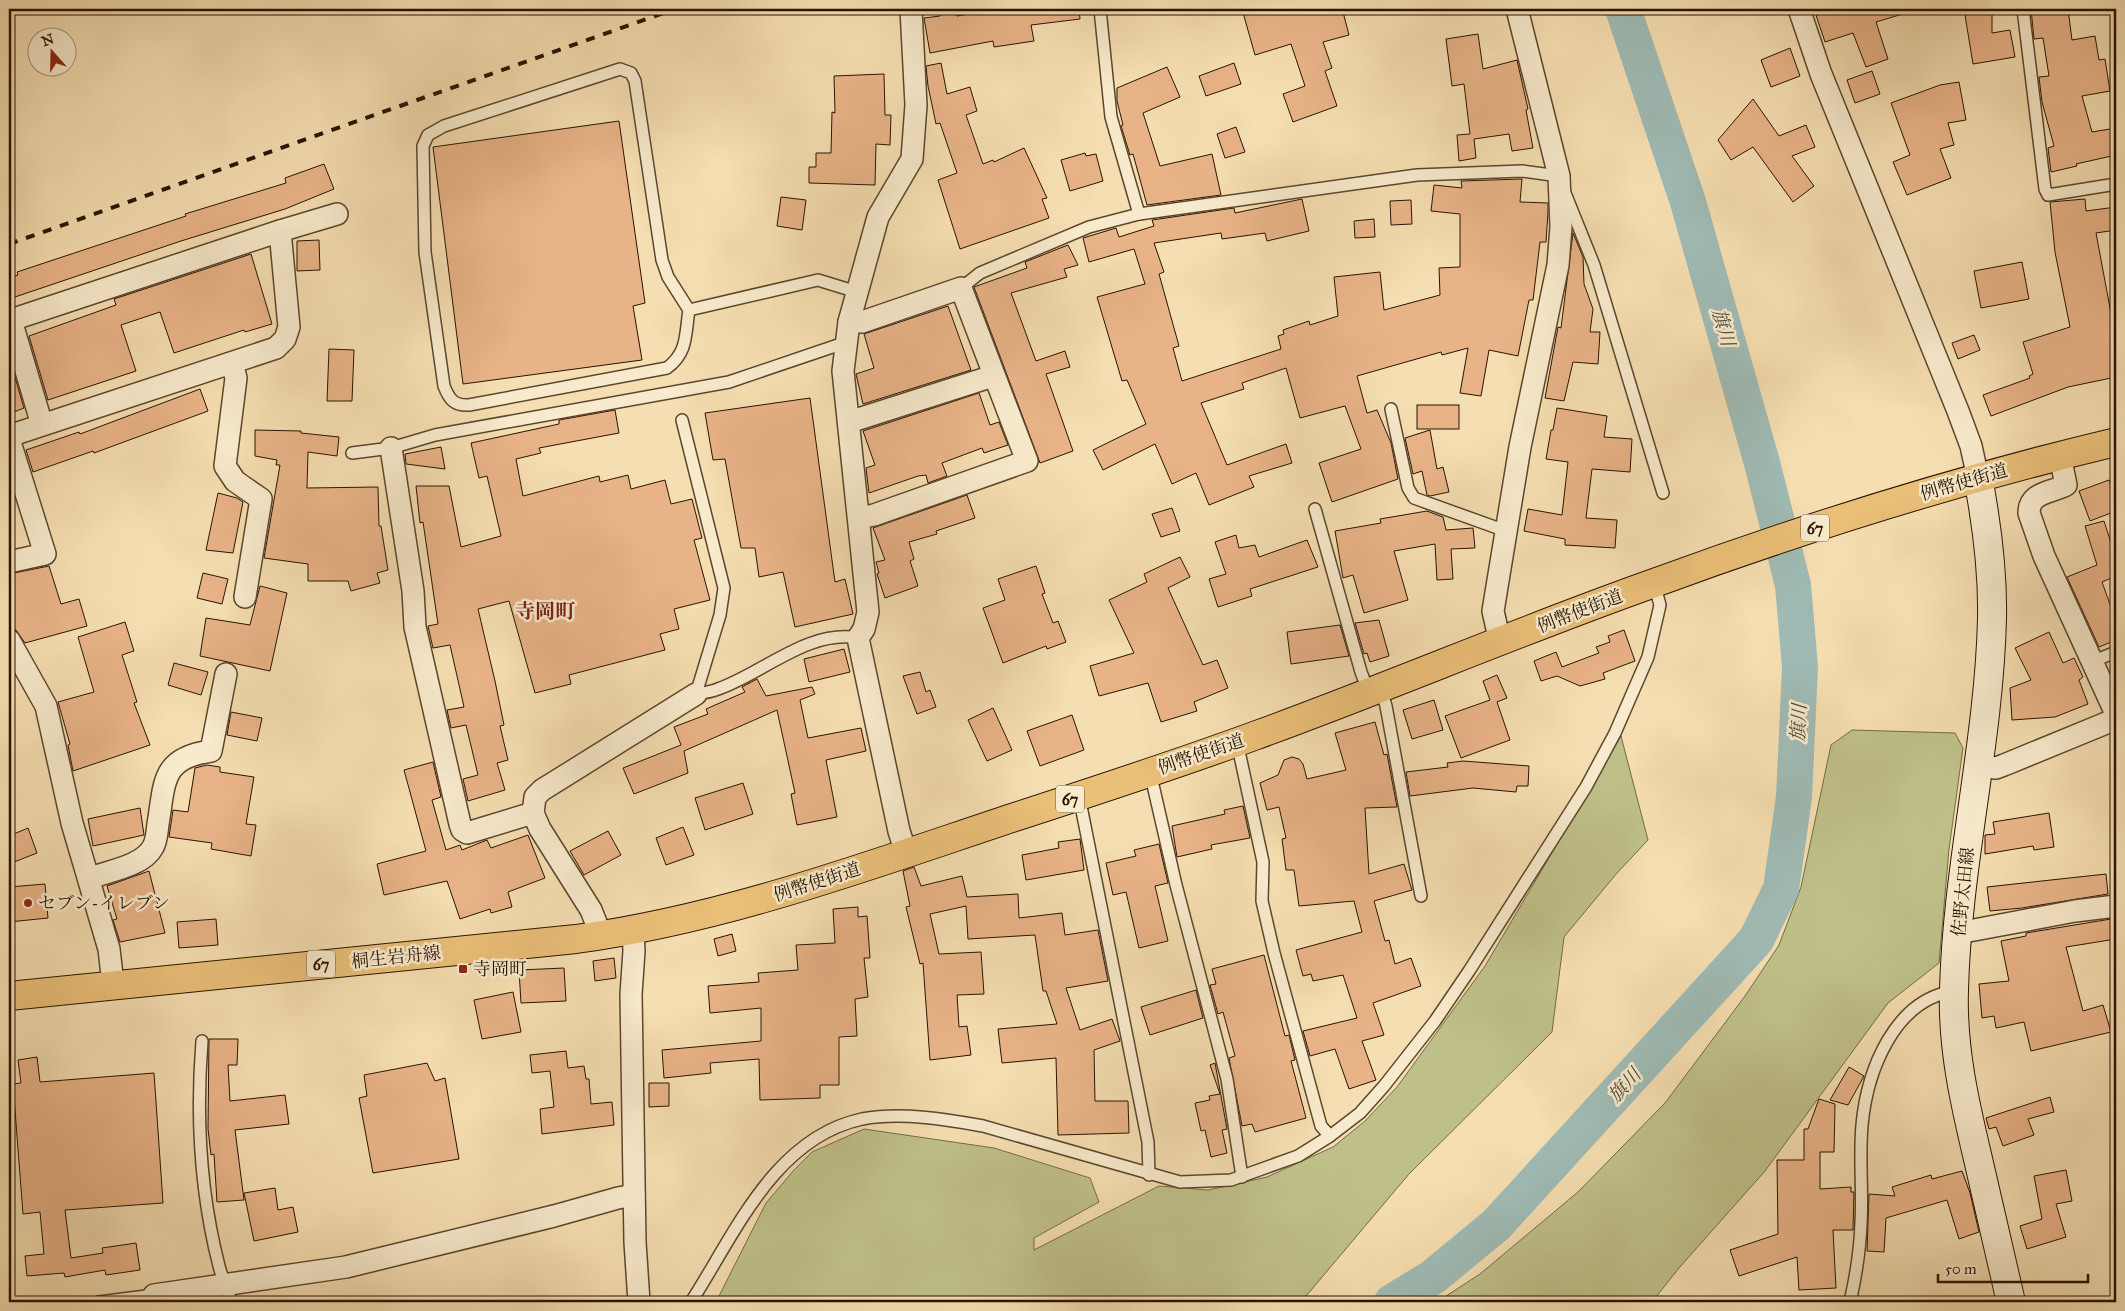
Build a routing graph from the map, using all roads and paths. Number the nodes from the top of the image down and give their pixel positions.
1 (911, 9) edge
2 (1100, 9) edge
3 (1517, 9) edge
4 (1799, 9) edge
5 (2024, 9) edge
6 (1559, 176) junction
7 (2116, 184) edge
8 (337, 214) dead end
9 (1139, 214) junction
10 (280, 231) junction
11 (960, 288) junction
12 (856, 292) junction
13 (689, 310) junction
14 (848, 332) junction
15 (232, 363) junction
16 (993, 376) junction
17 (1391, 409) dead end
18 (682, 420) dead end
19 (849, 422) junction
20 (42, 425) junction
21 (9, 437) edge
22 (2116, 442) edge
23 (391, 448) junction
24 (352, 454) dead end
25 (2060, 456) junction
26 (1978, 478) junction
27 (1663, 493) dead end
28 (1315, 509) dead end
29 (859, 518) junction
30 (1506, 531) junction
31 (9, 562) edge
32 (1654, 582) junction
33 (244, 597) dead end
34 (858, 638) junction
35 (9, 640) edge
36 (1500, 642) junction
37 (2116, 652) edge
38 (2091, 662) junction
39 (226, 674) dead end
40 (1375, 691) junction
41 (696, 694) junction
42 (2116, 714) edge
43 (2116, 719) edge
44 (1237, 742) junction
45 (1978, 766) junction
46 (1150, 772) junction
47 (1079, 796) junction
48 (533, 813) junction
49 (906, 853) junction
50 (90, 878) junction
51 (1421, 896) dead end
52 (2116, 906) edge
53 (633, 930) junction
54 (1958, 934) junction
55 (601, 935) junction
56 (113, 984) junction
57 (1954, 991) junction
58 (9, 996) edge
59 (202, 1041) dead end
60 (1330, 1136) junction
61 (1149, 1175) junction
62 (1242, 1177) junction
63 (634, 1196) junction
64 (229, 1294) edge
65 (154, 1295) joint
66 (99, 1302) edge
67 (639, 1302) edge
68 (691, 1302) edge
69 (1850, 1302) edge
70 (2011, 1302) edge

1 - 12 street
2 - 9 lane
3 - 6 street
4 - 26 street
5 - 7 lane
6 - 9 lane
6 - 27 lane
6 - 30 street
8 - 10 street
9 - 11 lane
10 - 15 street
10 - 20 street
11 - 14 street
11 - 16 street
12 - 13 lane
12 - 14 street
13 - 13 lane
14 - 19 street
14 - 23 lane
15 - 20 street
15 - 33 street
16 - 19 street
16 - 29 street
17 - 30 lane
18 - 41 lane
19 - 29 street
20 - 21 street
21 - 31 street
22 - 25 main road, 例幣使街道 / 67
23 - 24 lane
23 - 48 street
25 - 26 main road, 例幣使街道 / 67
25 - 38 street
26 - 32 main road, 例幣使街道 / 67
26 - 45 main road, 佐野太田線
28 - 40 lane
29 - 34 street
30 - 36 street
32 - 36 main road, 例幣使街道 / 67
32 - 60 lane
34 - 41 lane
34 - 49 street
35 - 50 street
36 - 40 main road, 例幣使街道 / 67
37 - 38 lane
38 - 42 street
39 - 50 street
40 - 44 main road, 例幣使街道 / 67
40 - 51 lane
41 - 48 street
43 - 45 street
44 - 46 main road, 例幣使街道 / 67
44 - 60 lane
45 - 54 main road, 佐野太田線
46 - 47 main road, 例幣使街道 / 67
46 - 62 lane
47 - 49 main road, 例幣使街道 / 67
47 - 61 lane
48 - 55 street
49 - 53 main road, 例幣使街道 / 67
50 - 56 street
52 - 54 street
53 - 55 main road, 桐生岩舟線 / 67
53 - 63 street
54 - 57 main road, 佐野太田線
55 - 56 main road, 桐生岩舟線 / 67
56 - 58 main road, 桐生岩舟線 / 67
57 - 69 lane
57 - 70 main road, 佐野太田線
59 - 64 lane
60 - 62 lane
61 - 62 lane
61 - 68 lane
63 - 64 street
63 - 67 street
64 - 65 street
65 - 66 lane

